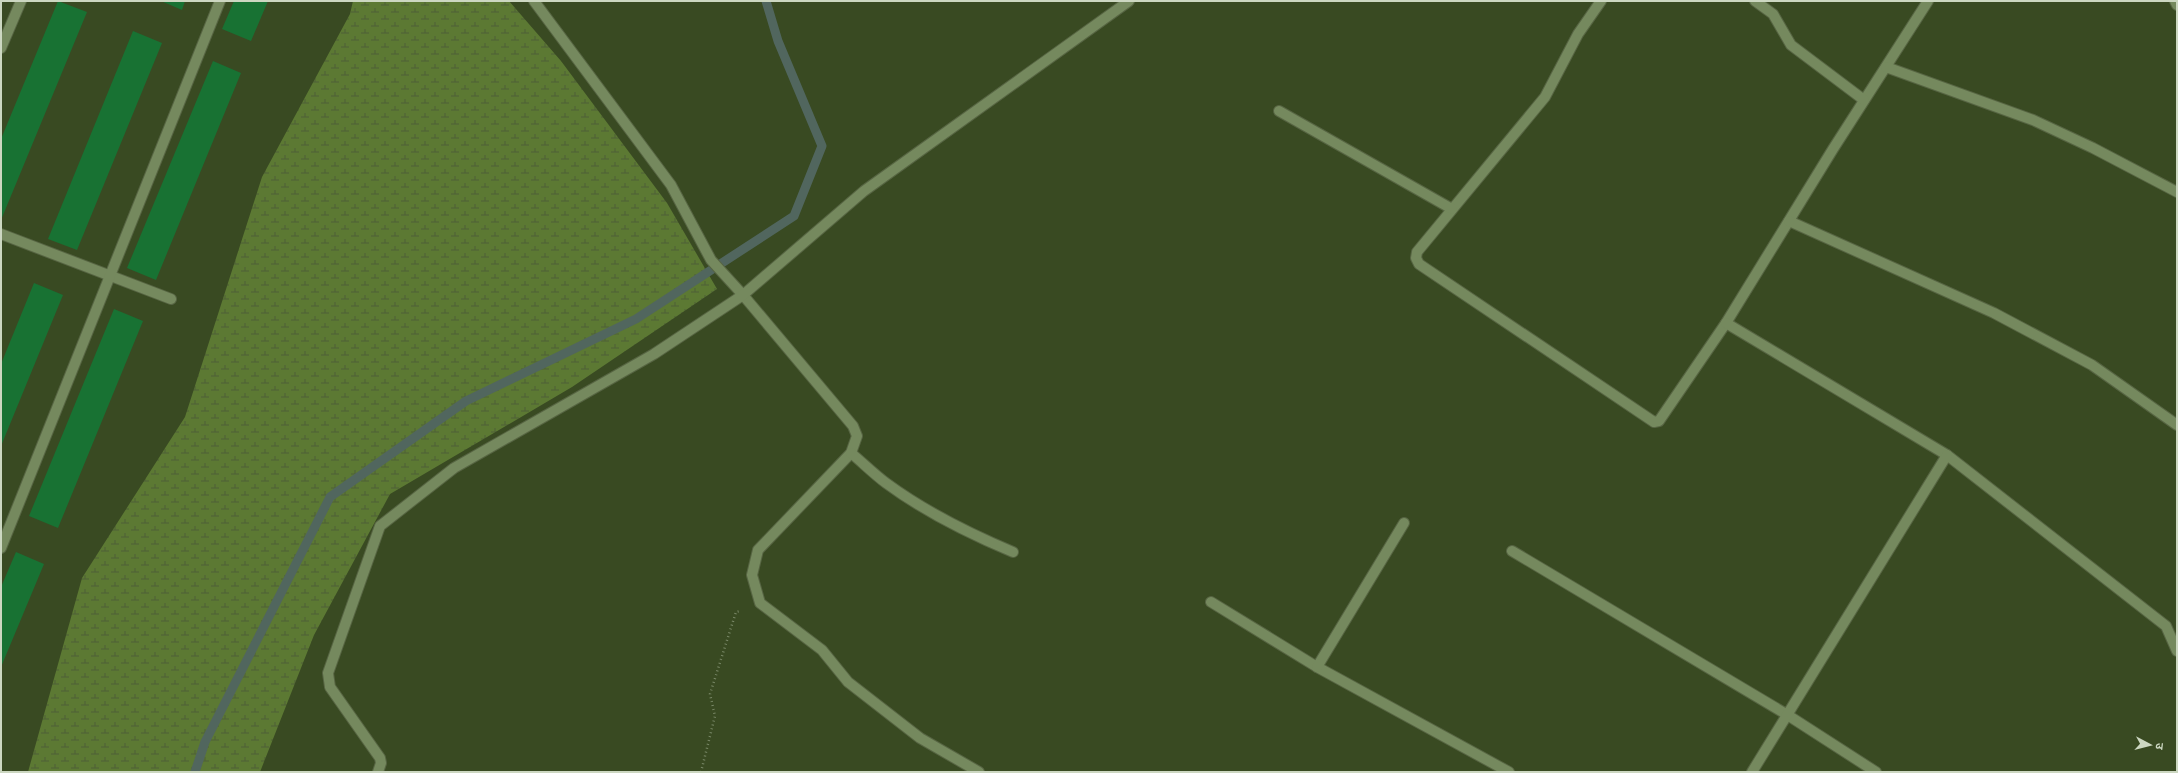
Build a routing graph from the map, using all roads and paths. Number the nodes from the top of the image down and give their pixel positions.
1 (21, 1) edge
2 (220, 1) edge
3 (534, 1) edge
4 (1129, 1) edge
5 (1601, 1) edge
6 (1756, 1) edge
7 (1928, 1) edge
8 (2175, 1) edge
9 (2177, 5) edge
10 (1, 48) edge
11 (1886, 67) junction
12 (1864, 100) junction
13 (1279, 111) dead end
14 (2177, 192) edge
15 (1452, 209) junction
16 (1789, 221) junction
17 (1, 234) edge
18 (110, 276) junction
19 (740, 292) junction
20 (171, 299) dead end
21 (1726, 323) junction
22 (2177, 425) edge
23 (851, 453) junction
24 (1947, 455) junction
25 (1404, 523) dead end
26 (1, 548) edge
27 (1512, 551) dead end
28 (1013, 552) dead end
29 (1211, 602) dead end
30 (760, 603) junction
31 (2177, 651) edge
32 (1317, 667) junction
33 (1786, 714) junction
34 (378, 772) edge
35 (701, 772) edge
36 (979, 772) edge
37 (1508, 772) edge
38 (1752, 772) edge
39 (1876, 772) edge

1 - 10 street
2 - 18 street
3 - 19 street
4 - 19 street
5 - 15 street
6 - 12 street
7 - 11 street
8 - 9 street
11 - 12 street
11 - 14 street
12 - 16 street
13 - 15 street
15 - 21 street
16 - 21 street
16 - 22 street
17 - 18 street
18 - 20 street
18 - 26 street
19 - 23 street
19 - 34 street
21 - 24 street
23 - 28 street
23 - 30 street
24 - 31 street
24 - 33 street
25 - 32 street
27 - 33 street
29 - 32 street
30 - 35 path
30 - 36 street
32 - 37 street
33 - 38 street
33 - 39 street

